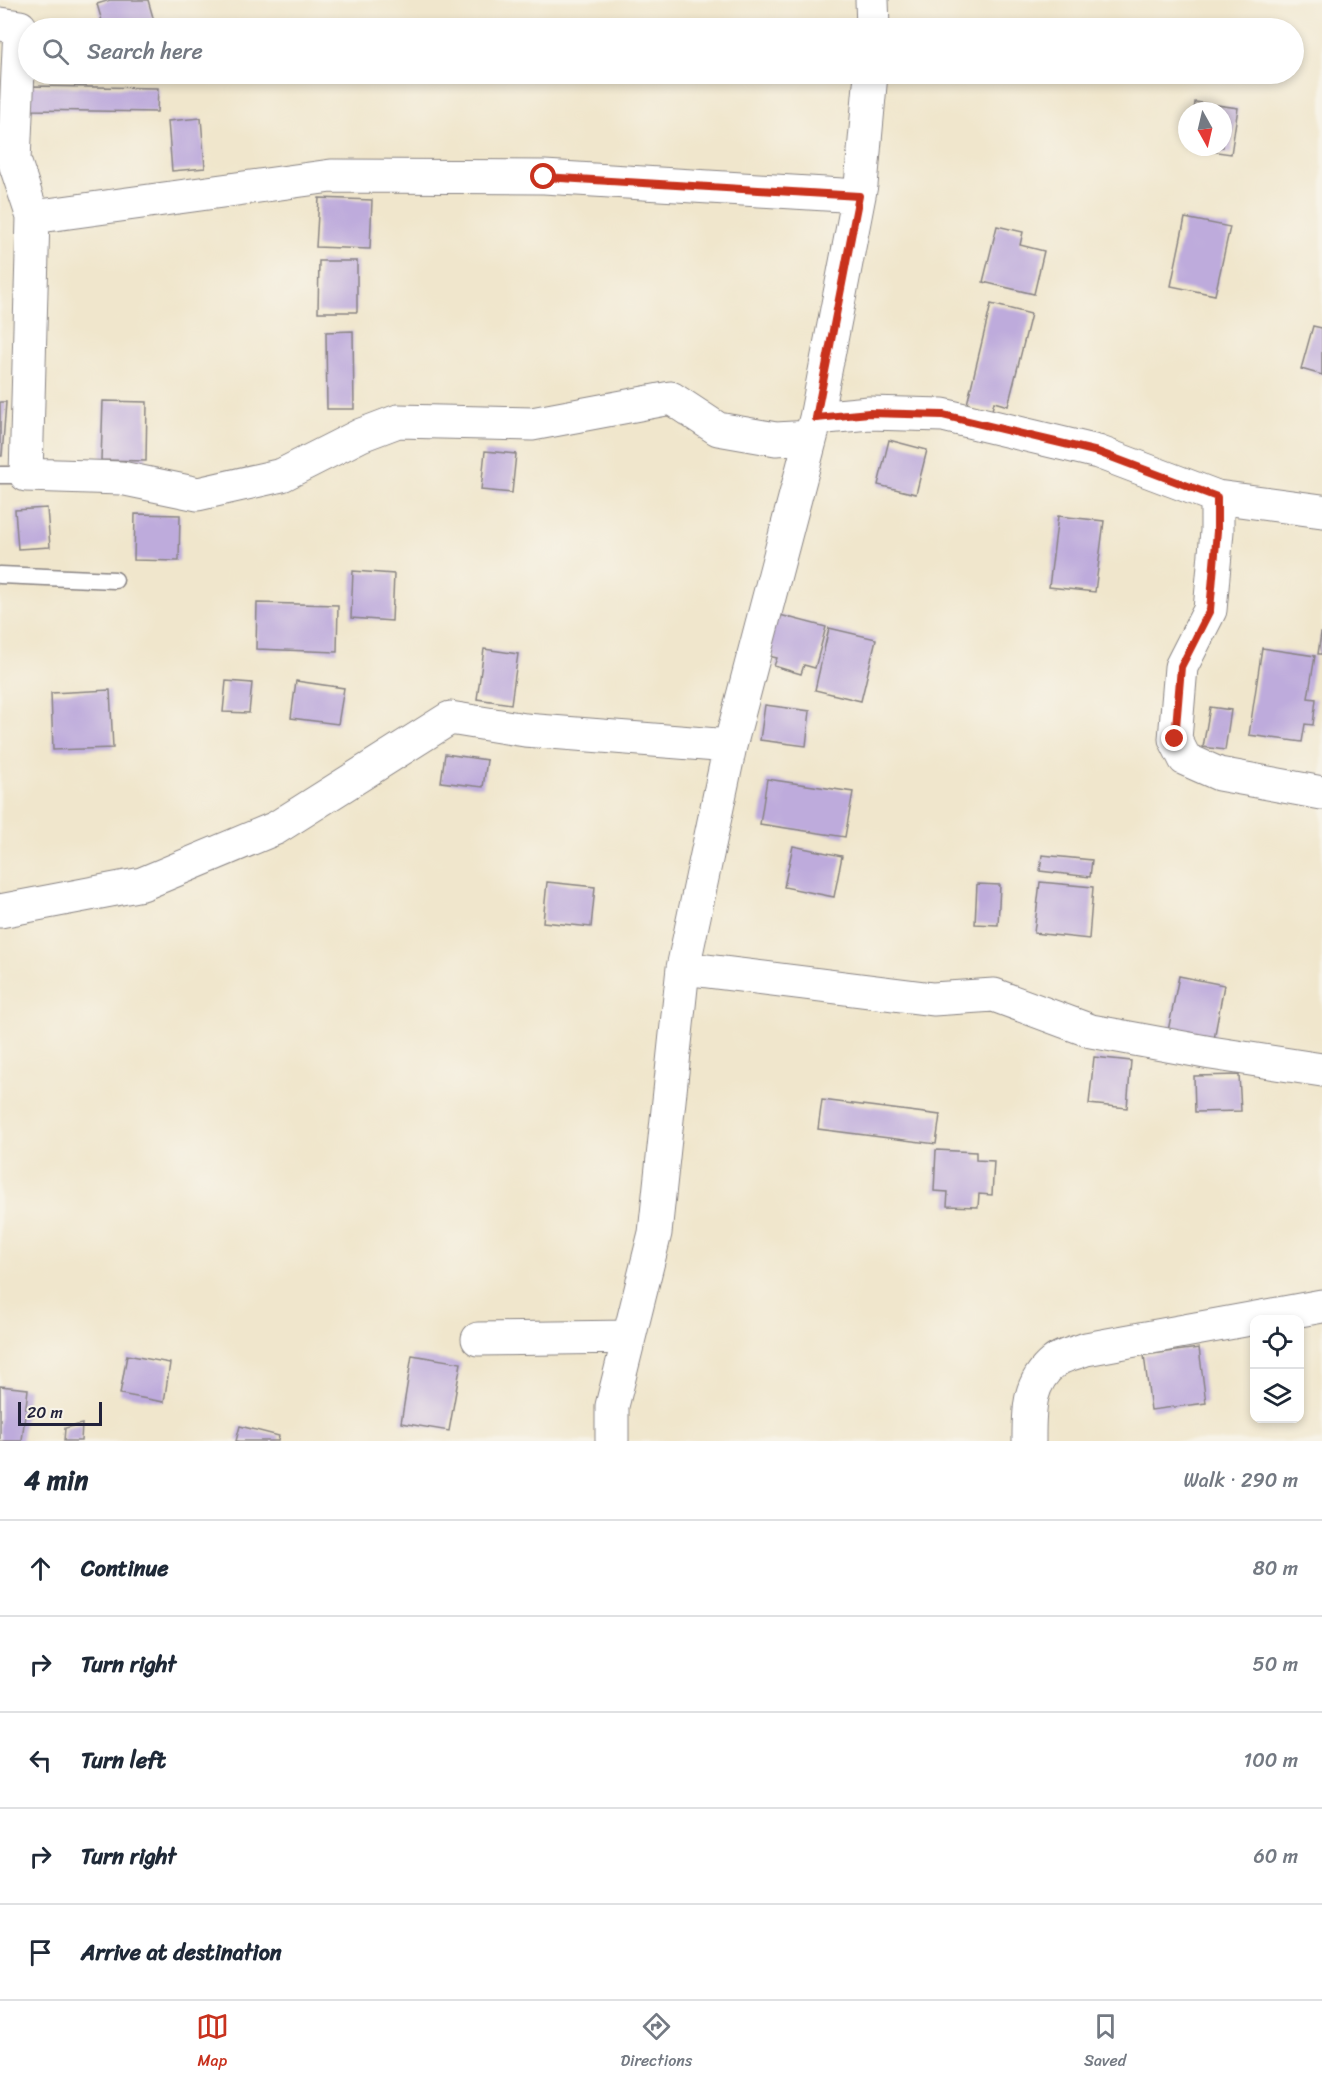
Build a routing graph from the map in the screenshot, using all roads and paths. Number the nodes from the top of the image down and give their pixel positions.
1 (872, 0) edge
2 (873, 18) edge
3 (0, 24) edge
4 (18, 27) edge
5 (18, 71) edge
6 (870, 84) edge
7 (859, 196) junction
8 (33, 217) junction
9 (814, 427) junction
10 (13, 475) edge
11 (1217, 497) junction
12 (1322, 511) edge
13 (0, 575) edge
14 (115, 580) dead end
15 (730, 746) junction
16 (1322, 793) edge
17 (0, 911) edge
18 (683, 968) junction
19 (1322, 1070) edge
20 (1322, 1306) edge
21 (629, 1337) junction
22 (478, 1339) dead end
23 (612, 1441) edge
24 (1029, 1441) edge

1 - 2 street
3 - 4 street
5 - 8 street
6 - 7 street
7 - 8 street
7 - 9 street
8 - 10 street
9 - 10 street
9 - 11 street
9 - 15 street
11 - 12 street
11 - 16 street
13 - 14 lane
15 - 17 street
15 - 18 street
18 - 19 street
18 - 21 street
20 - 24 street
21 - 22 street
21 - 23 street

